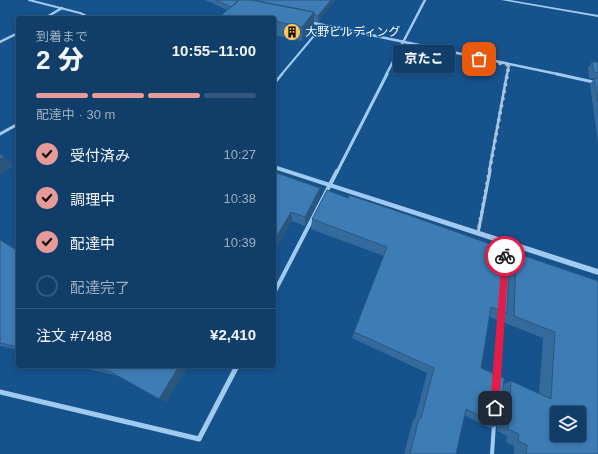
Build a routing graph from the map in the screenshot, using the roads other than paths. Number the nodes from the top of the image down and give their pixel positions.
1 (28, 0) edge
2 (425, 0) edge
3 (502, 0) edge
4 (62, 8) junction
5 (48, 16) edge
6 (87, 16) edge
7 (598, 16) edge
8 (301, 21) edge
9 (323, 25) junction
10 (16, 34) edge
11 (0, 42) edge
12 (403, 42) junction
13 (509, 65) junction
14 (276, 82) edge
15 (598, 83) edge
16 (16, 125) edge
17 (0, 134) edge
18 (276, 168) edge
19 (329, 184) junction
20 (478, 233) junction
21 (506, 242) junction
22 (506, 250) edge
23 (598, 272) edge
24 (276, 289) edge
25 (502, 312) edge
26 (236, 368) edge
27 (497, 383) edge
28 (0, 392) edge
29 (494, 422) edge
30 (492, 454) edge

1 - 4 lane
2 - 12 street
3 - 7 street
4 - 5 street
4 - 6 lane
8 - 9 street
9 - 12 street
9 - 14 lane
10 - 11 street
12 - 13 street
12 - 19 street
13 - 15 street
13 - 20 lane
16 - 17 street
18 - 19 street
19 - 20 street
19 - 24 street
20 - 21 street
21 - 22 lane
21 - 23 street
25 - 27 lane
26 - 28 street
29 - 30 lane

